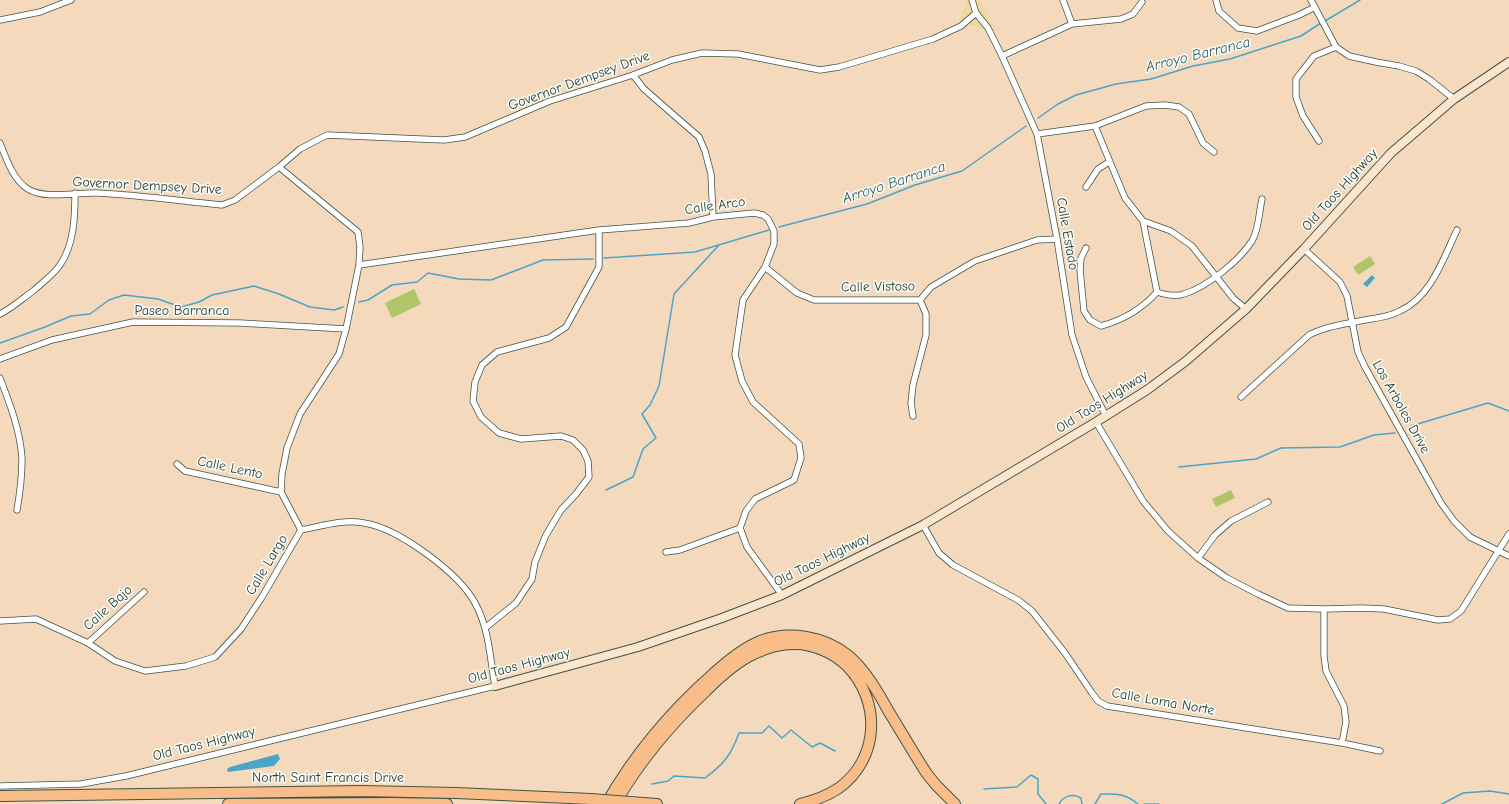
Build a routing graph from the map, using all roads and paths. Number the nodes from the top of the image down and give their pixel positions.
1 (71, 0) edge
2 (972, 0) edge
3 (1063, 0) edge
4 (1216, 0) edge
5 (1311, 0) edge
6 (1142, 2) dead end
7 (1315, 7) junction
8 (976, 13) junction
9 (0, 20) edge
10 (1072, 24) junction
11 (1336, 47) junction
12 (1002, 56) junction
13 (1509, 62) edge
14 (633, 74) junction
15 (1454, 99) junction
16 (1095, 126) junction
17 (1037, 134) junction
18 (1319, 142) dead end
19 (0, 143) edge
20 (1214, 152) dead end
21 (1109, 162) junction
22 (279, 167) junction
23 (1086, 187) dead end
24 (75, 193) junction
25 (1262, 199) dead end
26 (714, 217) junction
27 (1143, 221) junction
28 (599, 230) junction
29 (1458, 230) dead end
30 (1057, 239) junction
31 (1086, 248) dead end
32 (1304, 249) junction
33 (359, 265) junction
34 (765, 267) junction
35 (1216, 277) junction
36 (1157, 292) junction
37 (920, 300) junction
38 (1246, 309) junction
39 (0, 314) edge
40 (1352, 323) junction
41 (346, 329) junction
42 (0, 359) edge
43 (0, 378) edge
44 (1241, 397) dead end
45 (913, 416) dead end
46 (1106, 416) junction
47 (1096, 422) junction
48 (177, 464) dead end
49 (281, 492) junction
50 (1268, 502) dead end
51 (17, 510) dead end
52 (923, 525) junction
53 (740, 528) junction
54 (301, 530) junction
55 (1509, 534) edge
56 (1498, 551) junction
57 (666, 552) dead end
58 (1509, 556) edge
59 (1198, 558) junction
60 (144, 592) dead end
61 (782, 595) junction
62 (1324, 609) junction
63 (0, 621) edge
64 (485, 628) junction
65 (88, 643) junction
66 (494, 686) junction
67 (1342, 743) junction
68 (1380, 751) dead end
69 (0, 786) edge
70 (0, 796) edge
71 (228, 804) edge
72 (447, 804) edge
73 (606, 804) edge
74 (615, 804) edge
75 (657, 804) edge
76 (800, 804) edge
77 (955, 804) edge

1 - 9 street
2 - 8 street
3 - 10 street
4 - 7 street
5 - 7 street
6 - 10 street
7 - 11 street
8 - 12 street, Calle Estado
8 - 14 street, Governor Dempsey Drive
10 - 12 street
11 - 15 street
11 - 18 street
12 - 17 street, Calle Estado
13 - 15 street, Old Taos Highway
14 - 22 street, Governor Dempsey Drive
14 - 26 street
15 - 32 street, Old Taos Highway
16 - 17 street
16 - 20 street
16 - 21 street
17 - 30 street, Calle Estado
19 - 24 street, Governor Dempsey Drive
21 - 23 street
21 - 27 street
22 - 24 street, Governor Dempsey Drive
22 - 33 street
24 - 39 street
25 - 35 street
26 - 28 street, Calle Arco
26 - 34 street, Calle Arco
27 - 35 street
27 - 36 street
28 - 33 street, Calle Arco
28 - 64 street
29 - 40 street
30 - 37 street, Calle Vistoso
30 - 46 street, Calle Estado
31 - 36 street
32 - 38 street, Old Taos Highway
32 - 40 street, Los Arboles Drive
33 - 41 street
34 - 37 street, Calle Vistoso
34 - 53 street, Calle Arco
35 - 36 street
35 - 38 street
37 - 45 street
38 - 46 street, Old Taos Highway
40 - 44 street
40 - 56 street, Los Arboles Drive
41 - 42 street, Paseo Barranca
41 - 49 street
43 - 51 street
46 - 47 street, Old Taos Highway
47 - 52 street, Old Taos Highway
47 - 59 street
48 - 49 street, Calle Lento
49 - 54 street
50 - 59 street
52 - 61 street, Old Taos Highway
52 - 67 street, Calle Loma Norte
53 - 57 street
53 - 61 street
54 - 64 street, Calle Largo
54 - 65 street, Calle Largo
55 - 56 street
56 - 58 street, Los Arboles Drive
56 - 62 street
59 - 62 street
60 - 65 street, Calle Bajo
61 - 66 street, Old Taos Highway
62 - 67 street
63 - 65 street, Calle Largo
64 - 66 street, Calle Largo
66 - 69 street, Old Taos Highway
67 - 68 street, Calle Loma Norte
70 - 75 highway, North Saint Francis Drive, bridge
71 - 72 highway, North Saint Francis Drive
73 - 77 highway
74 - 76 highway

